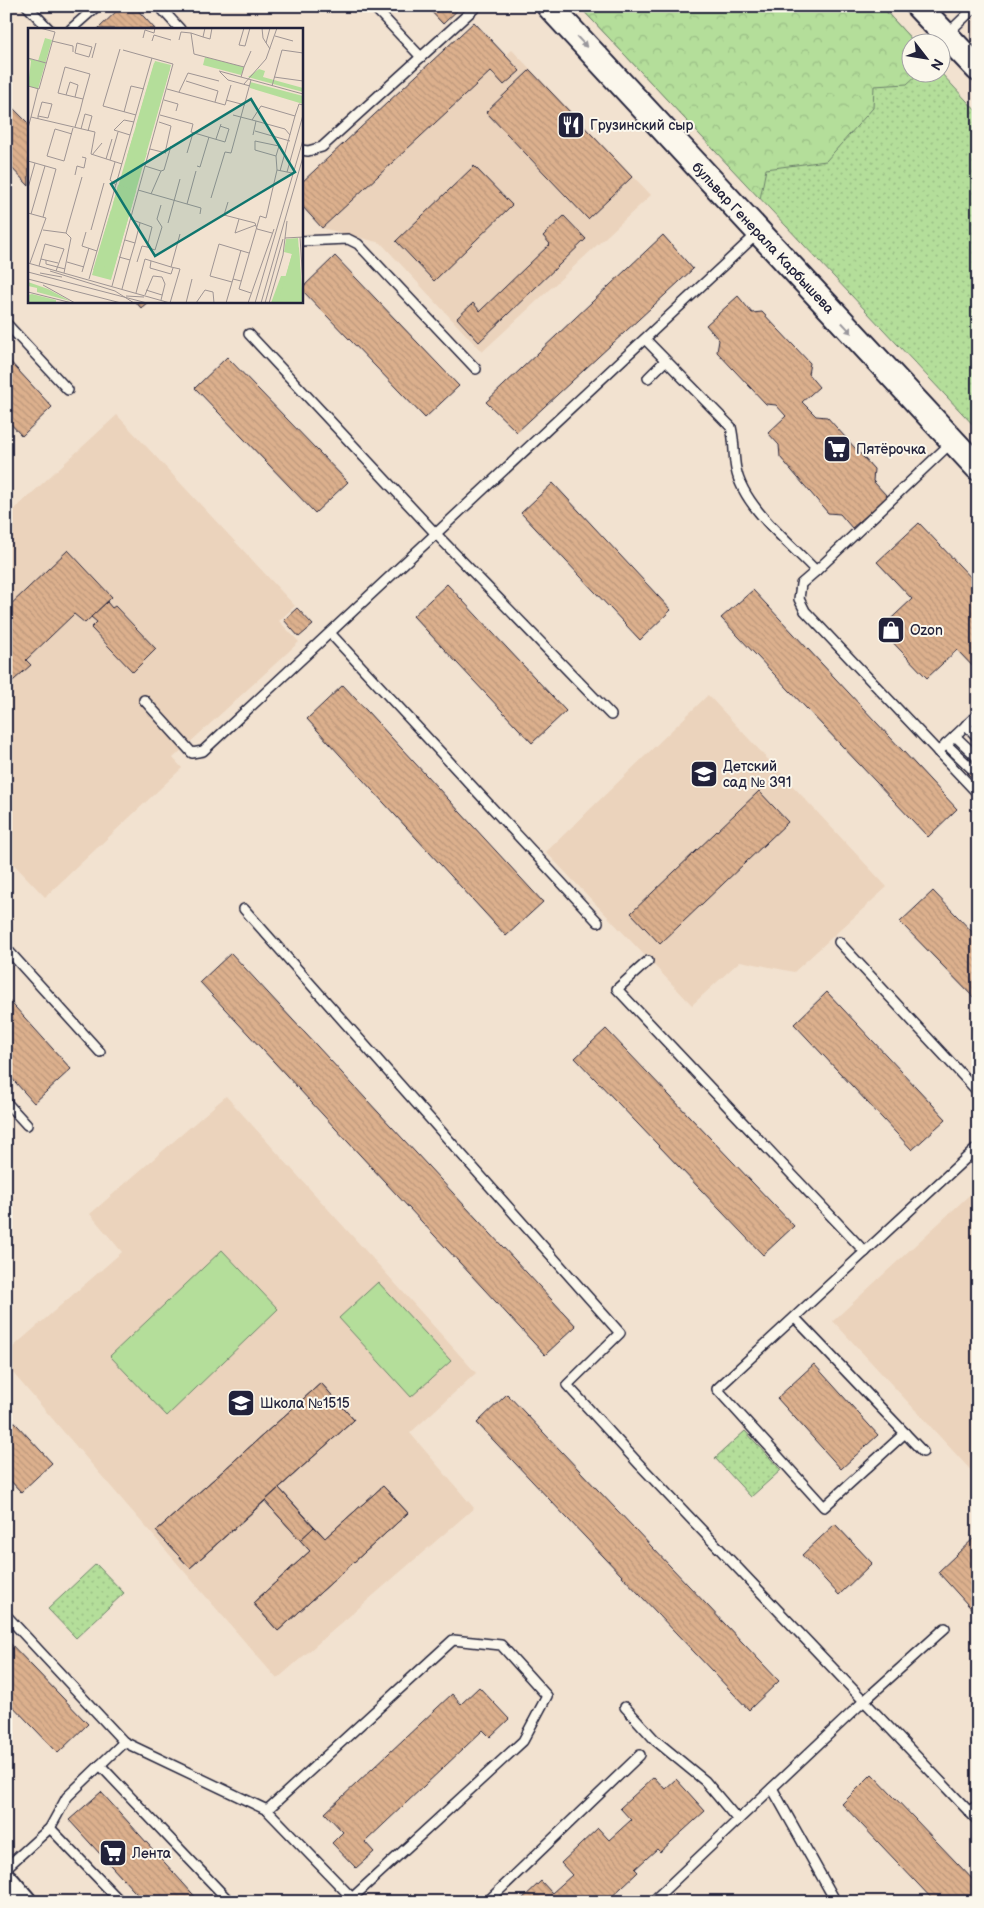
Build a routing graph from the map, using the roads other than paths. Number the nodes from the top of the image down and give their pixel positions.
1 (27, 6) edge
2 (96, 6) edge
3 (159, 6) edge
4 (373, 6) edge
5 (477, 6) edge
6 (549, 6) edge
7 (918, 6) edge
8 (978, 8) edge
9 (48, 28) edge
10 (72, 28) edge
11 (179, 28) edge
12 (942, 32) edge
13 (948, 32) edge
14 (952, 42) edge
15 (421, 57) junction
16 (978, 69) edge
17 (302, 150) edge
18 (758, 233) junction
19 (302, 241) edge
20 (6, 324) edge
21 (249, 334) dead end
22 (645, 339) junction
23 (666, 361) junction
24 (476, 369) dead end
25 (648, 378) dead end
26 (68, 390) dead end
27 (953, 442) junction
28 (978, 468) edge
29 (436, 534) junction
30 (816, 571) junction
31 (330, 633) junction
32 (144, 700) dead end
33 (978, 714) edge
34 (611, 715) dead end
35 (966, 725) junction
36 (955, 736) junction
37 (978, 738) edge
38 (946, 744) junction
39 (938, 752) junction
40 (978, 758) edge
41 (971, 768) dead end
42 (978, 794) edge
43 (244, 909) dead end
44 (598, 922) dead end
45 (839, 942) dead end
46 (6, 948) edge
47 (648, 961) dead end
48 (100, 1052) dead end
49 (978, 1092) edge
50 (6, 1102) edge
51 (27, 1125) dead end
52 (978, 1147) edge
53 (865, 1252) junction
54 (795, 1318) junction
55 (905, 1433) junction
56 (923, 1452) dead end
57 (6, 1615) edge
58 (945, 1628) dead end
59 (864, 1701) junction
60 (625, 1707) dead end
61 (124, 1742) junction
62 (640, 1755) dead end
63 (100, 1765) junction
64 (772, 1788) junction
65 (978, 1804) edge
66 (267, 1810) junction
67 (969, 1812) junction
68 (738, 1820) junction
69 (978, 1821) edge
70 (50, 1828) junction
71 (6, 1868) edge
72 (6, 1881) edge
73 (24, 1902) edge
74 (121, 1902) edge
75 (230, 1902) edge
76 (487, 1902) edge
77 (652, 1902) edge
78 (836, 1902) edge

1 - 9 lane
2 - 10 lane
3 - 11 lane
4 - 15 lane
5 - 15 lane
6 -> 18 street, бульвар Генерала Карбышева
7 - 12 street
8 - 13 lane
14 - 16 street
15 - 17 lane
18 - 22 lane
18 -> 27 street, бульвар Генерала Карбышева
19 - 24 lane
20 - 26 lane
21 - 29 lane
22 - 23 lane
22 - 29 lane
23 - 25 lane
23 - 30 lane
27 - 28 street, бульвар Генерала Карбышева
27 - 30 lane
29 - 31 lane
29 - 34 lane
30 - 39 lane
31 - 32 lane
31 - 44 lane
33 - 35 lane
35 - 36 lane
35 - 37 lane
36 - 38 lane
36 - 40 lane
38 - 39 lane
38 - 41 lane
39 - 42 lane
43 - 59 lane
45 - 49 lane
46 - 48 lane
47 - 53 lane
50 - 51 lane
52 - 53 lane
53 - 54 lane
54 - 55 lane
54 - 55 lane
55 - 56 lane
57 - 61 lane
58 - 59 lane
59 - 64 lane
59 - 67 lane
60 - 68 lane
61 - 63 lane
61 - 66 lane
62 - 76 lane
63 - 70 lane
63 - 75 lane
64 - 68 lane
64 - 78 lane
65 - 67 lane
66 - 66 lane
67 - 69 lane
68 - 77 lane
70 - 71 lane
70 - 74 lane
72 - 73 street

